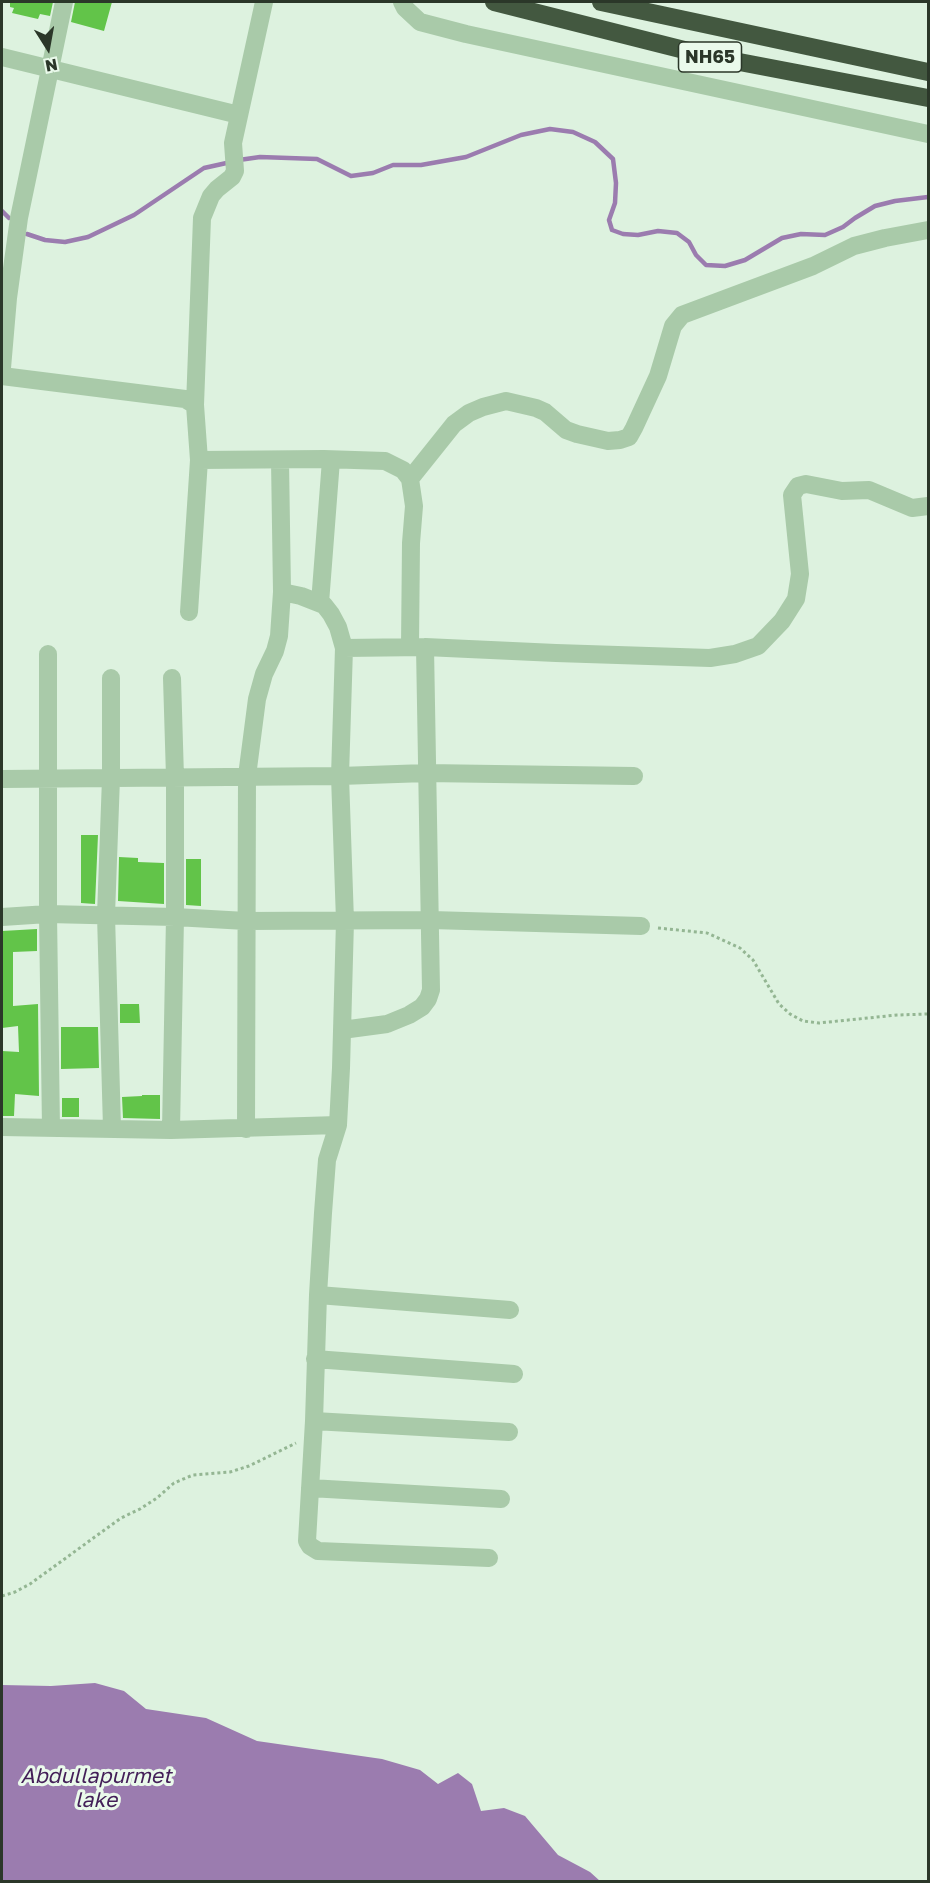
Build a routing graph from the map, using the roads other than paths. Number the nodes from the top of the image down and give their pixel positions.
1 (64, 2) edge
2 (264, 2) edge
3 (402, 2) edge
4 (494, 2) edge
5 (601, 2) edge
6 (2, 57) edge
7 (49, 69) junction
8 (928, 72) edge
9 (928, 98) edge
10 (239, 115) junction
11 (928, 134) edge
12 (928, 230) edge
13 (2, 368) edge
14 (2, 376) edge
15 (195, 405) junction
16 (200, 460) junction
17 (280, 460) junction
18 (331, 460) junction
19 (410, 479) junction
20 (928, 506) edge
21 (282, 592) junction
22 (320, 603) junction
23 (189, 612) dead end
24 (418, 646) junction
25 (344, 648) junction
26 (48, 654) dead end
27 (111, 678) dead end
28 (172, 678) dead end
29 (426, 772) junction
30 (247, 776) junction
31 (340, 776) junction
32 (634, 776) dead end
33 (175, 777) junction
34 (111, 778) junction
35 (2, 779) edge
36 (49, 780) junction
37 (48, 914) junction
38 (106, 915) junction
39 (2, 917) edge
40 (175, 917) junction
41 (431, 920) junction
42 (246, 921) junction
43 (345, 921) junction
44 (641, 926) road end
45 (342, 1030) junction
46 (338, 1125) junction
47 (2, 1127) edge
48 (51, 1128) junction
49 (112, 1128) junction
50 (246, 1129) junction
51 (171, 1130) junction
52 (318, 1295) junction
53 (510, 1310) dead end
54 (315, 1359) junction
55 (514, 1374) dead end
56 (314, 1427) junction
57 (509, 1432) dead end
58 (310, 1488) junction
59 (501, 1499) dead end
60 (489, 1558) dead end

1 - 7 street
2 - 10 street
3 - 11 street
4 - 9 highway, NH65
5 - 8 highway, NH65
6 - 7 street
7 - 10 street
7 - 13 street
10 - 15 street
12 - 19 street
14 - 15 street
15 - 16 street
16 - 17 street
16 - 23 street
17 - 18 street
17 - 21 street
18 - 19 street
18 - 22 street
19 - 24 street
20 - 24 street
21 - 22 street
21 - 30 street
22 - 25 street
24 - 25 street
24 - 29 street
25 - 31 street
26 - 36 street
27 - 34 street
28 - 33 street
29 - 31 street
29 - 32 street
29 - 41 street
30 - 31 street
30 - 33 street
30 - 42 street
31 - 43 street
33 - 34 street
33 - 40 street
34 - 36 street
34 - 38 street
35 - 36 street
36 - 37 street
37 - 38 street
37 - 39 street
37 - 48 street
38 - 40 street
38 - 49 street
40 - 42 street
40 - 51 street
41 - 43 street
41 - 44 street
41 - 45 street
42 - 43 street
42 - 50 street
43 - 45 street
45 - 46 street
46 - 50 street
46 - 52 street
47 - 48 street
48 - 49 street
49 - 51 street
50 - 51 street
52 - 53 street
52 - 54 street
54 - 55 street
54 - 56 street
56 - 57 street
56 - 58 street
58 - 59 street
58 - 60 street

